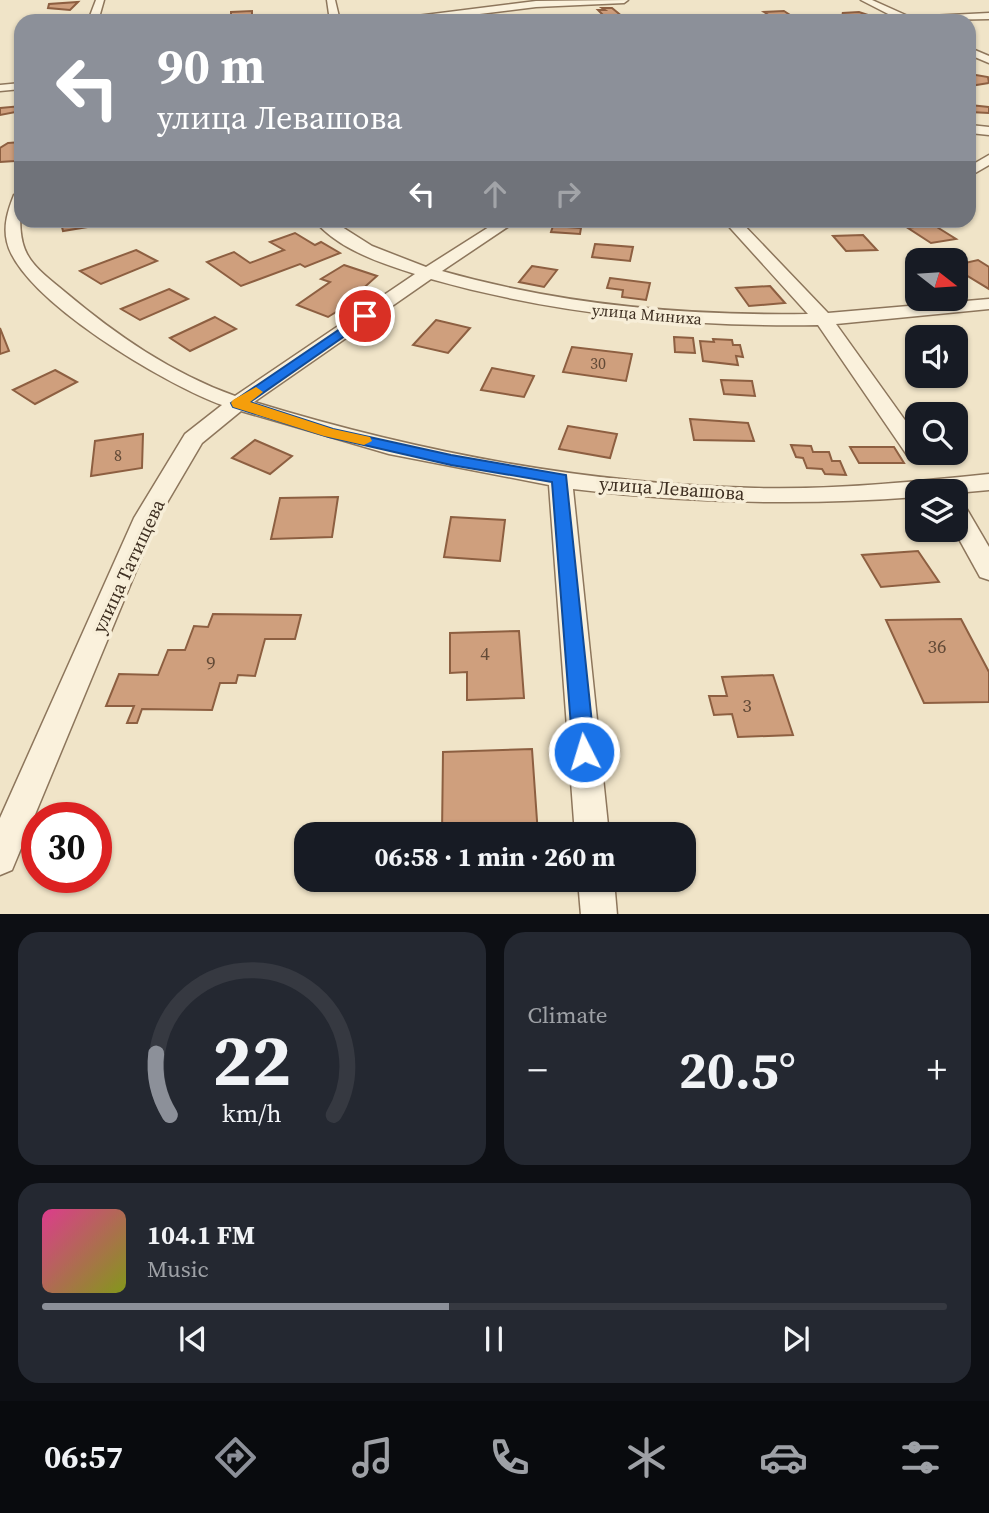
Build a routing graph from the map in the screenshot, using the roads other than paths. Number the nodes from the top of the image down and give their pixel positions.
1 (624, 0) edge
2 (865, 0) edge
3 (535, 2) edge
4 (544, 12) dead end
5 (450, 14) edge
6 (894, 14) edge
7 (14, 206) edge
8 (334, 228) edge
9 (498, 228) edge
10 (737, 228) edge
11 (4, 232) edge
12 (428, 273) junction
13 (989, 304) edge
14 (822, 319) junction
15 (239, 403) junction
16 (905, 436) edge
17 (560, 478) junction
18 (989, 482) edge
19 (968, 485) edge
20 (905, 490) edge
21 (968, 533) edge
22 (989, 570) edge
23 (591, 822) edge
24 (0, 858) edge
25 (597, 892) edge
26 (599, 914) edge

1 - 3 street
2 - 6 street
3 - 4 street
3 - 5 street
7 - 11 street, улица Левашова
8 - 12 street, улица Миниха
9 - 12 street, улица Татищева
10 - 14 street
11 - 15 street, улица Левашова
12 - 14 street, улица Миниха
12 - 15 street, улица Татищева
13 - 14 street, улица Миниха
14 - 16 street
15 - 17 street, улица Левашова
15 - 24 street, улица Татищева
17 - 20 street, улица Левашова
17 - 23 street
18 - 19 street, улица Левашова
21 - 22 street
25 - 26 street

